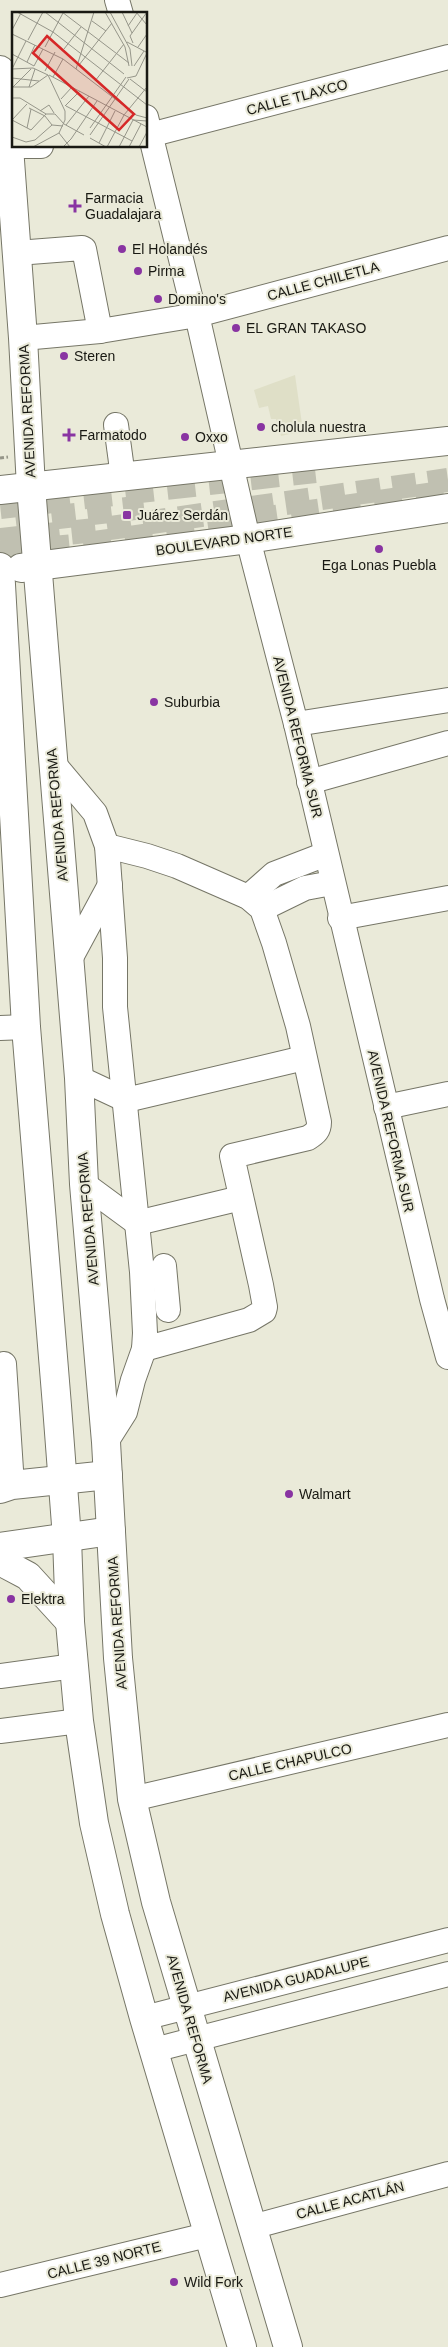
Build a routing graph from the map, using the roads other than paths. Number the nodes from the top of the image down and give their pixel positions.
1 (448, 58) edge
2 (0, 70) edge
3 (148, 130) edge
4 (5, 146) edge
5 (448, 248) edge
6 (17, 253) junction
7 (198, 315) junction
8 (100, 331) junction
9 (23, 338) junction
10 (116, 424) dead end
11 (448, 441) edge
12 (231, 465) junction
13 (123, 477) junction
14 (32, 487) junction
15 (0, 490) edge
16 (448, 508) edge
17 (248, 539) junction
18 (39, 565) junction
19 (0, 569) edge
20 (448, 700) edge
21 (296, 724) junction
22 (448, 743) edge
23 (53, 764) junction
24 (309, 782) junction
25 (107, 846) junction
26 (326, 854) junction
27 (332, 883) junction
28 (110, 886) junction
29 (448, 898) edge
30 (255, 903) junction
31 (340, 918) junction
32 (69, 961) junction
33 (13, 1027) edge
34 (304, 1058) junction
35 (79, 1078) junction
36 (448, 1094) edge
37 (126, 1100) junction
38 (386, 1107) junction
39 (39, 1170) junction
40 (83, 1175) junction
41 (241, 1198) junction
42 (136, 1223) junction
43 (164, 1266) dead end
44 (440, 1297) edge
45 (168, 1310) dead end
46 (144, 1349) junction
47 (448, 1357) edge
48 (4, 1364) dead end
49 (106, 1442) junction
50 (108, 1475) junction
51 (63, 1479) junction
52 (4, 1486) edge
53 (110, 1531) junction
54 (67, 1538) junction
55 (0, 1547) edge
56 (0, 1560) edge
57 (70, 1622) junction
58 (74, 1666) junction
59 (0, 1676) edge
60 (79, 1721) junction
61 (448, 1725) edge
62 (0, 1731) edge
63 (132, 1799) junction
64 (448, 1940) edge
65 (448, 1974) edge
66 (186, 2007) junction
67 (144, 2018) junction
68 (196, 2041) junction
69 (154, 2050) junction
70 (448, 2174) edge
71 (252, 2227) junction
72 (207, 2235) junction
73 (0, 2285) edge
74 (242, 2347) edge
75 (288, 2347) edge

1 - 3 street, CALLE TLAXCO
2 - 4 main road, AVENIDA REFORMA
3 - 7 street, AVENIDA REFORMA SUR
4 - 6 main road, AVENIDA REFORMA
5 - 7 street, CALLE CHILETLA
6 - 8 street
6 - 9 main road, AVENIDA REFORMA
7 - 8 street, CALLE CHILETLA
7 - 12 street, AVENIDA REFORMA SUR
8 - 9 street, CALLE CHILETLA
9 - 14 main road, AVENIDA REFORMA
10 - 13 street
11 - 12 main road
12 - 13 main road
12 - 17 street, AVENIDA REFORMA SUR
13 - 14 main road
14 - 15 main road
14 - 18 main road, AVENIDA REFORMA
16 - 17 main road, BOULEVARD NORTE
17 - 18 main road, BOULEVARD NORTE
17 - 21 street, AVENIDA REFORMA SUR
18 - 19 main road, BOULEVARD NORTE
18 - 23 main road, AVENIDA REFORMA
19 - 33 main road
20 - 21 street
21 - 24 street, AVENIDA REFORMA SUR
22 - 24 street
23 - 25 street
23 - 32 main road, AVENIDA REFORMA
24 - 26 street, AVENIDA REFORMA SUR
25 - 28 street
25 - 30 street
26 - 27 street, AVENIDA REFORMA SUR
26 - 30 street
27 - 30 street
27 - 31 street, AVENIDA REFORMA SUR
28 - 32 street
28 - 37 street
29 - 31 street
30 - 34 street
31 - 38 street, AVENIDA REFORMA SUR
32 - 35 main road, AVENIDA REFORMA
33 - 39 main road
34 - 37 street
34 - 41 street
35 - 37 street
35 - 40 main road, AVENIDA REFORMA
36 - 38 street
37 - 42 street
38 - 44 street, AVENIDA REFORMA SUR
39 - 40 main road
39 - 51 main road
40 - 42 street
40 - 49 main road, AVENIDA REFORMA
41 - 42 street
41 - 46 street
42 - 46 street
43 - 45 street
44 - 47 street, AVENIDA REFORMA SUR
46 - 49 street
48 - 52 street
49 - 50 main road, AVENIDA REFORMA
50 - 51 main road
50 - 53 main road, AVENIDA REFORMA
51 - 52 main road
51 - 54 main road
53 - 54 main road
53 - 63 main road, AVENIDA REFORMA
54 - 55 main road
54 - 57 main road
56 - 57 main road
57 - 58 main road
58 - 59 street
58 - 60 main road
60 - 62 street
60 - 67 main road
61 - 63 street, CALLE CHAPULCO
63 - 66 main road, AVENIDA REFORMA
64 - 66 street, AVENIDA GUADALUPE
65 - 68 street
66 - 67 street, AVENIDA GUADALUPE
66 - 68 main road, AVENIDA REFORMA
67 - 69 main road
68 - 69 street
68 - 71 main road, AVENIDA REFORMA
69 - 72 main road
70 - 71 street, CALLE ACATLÁN
71 - 75 main road, AVENIDA REFORMA
72 - 73 street, CALLE 39 NORTE
72 - 74 main road

